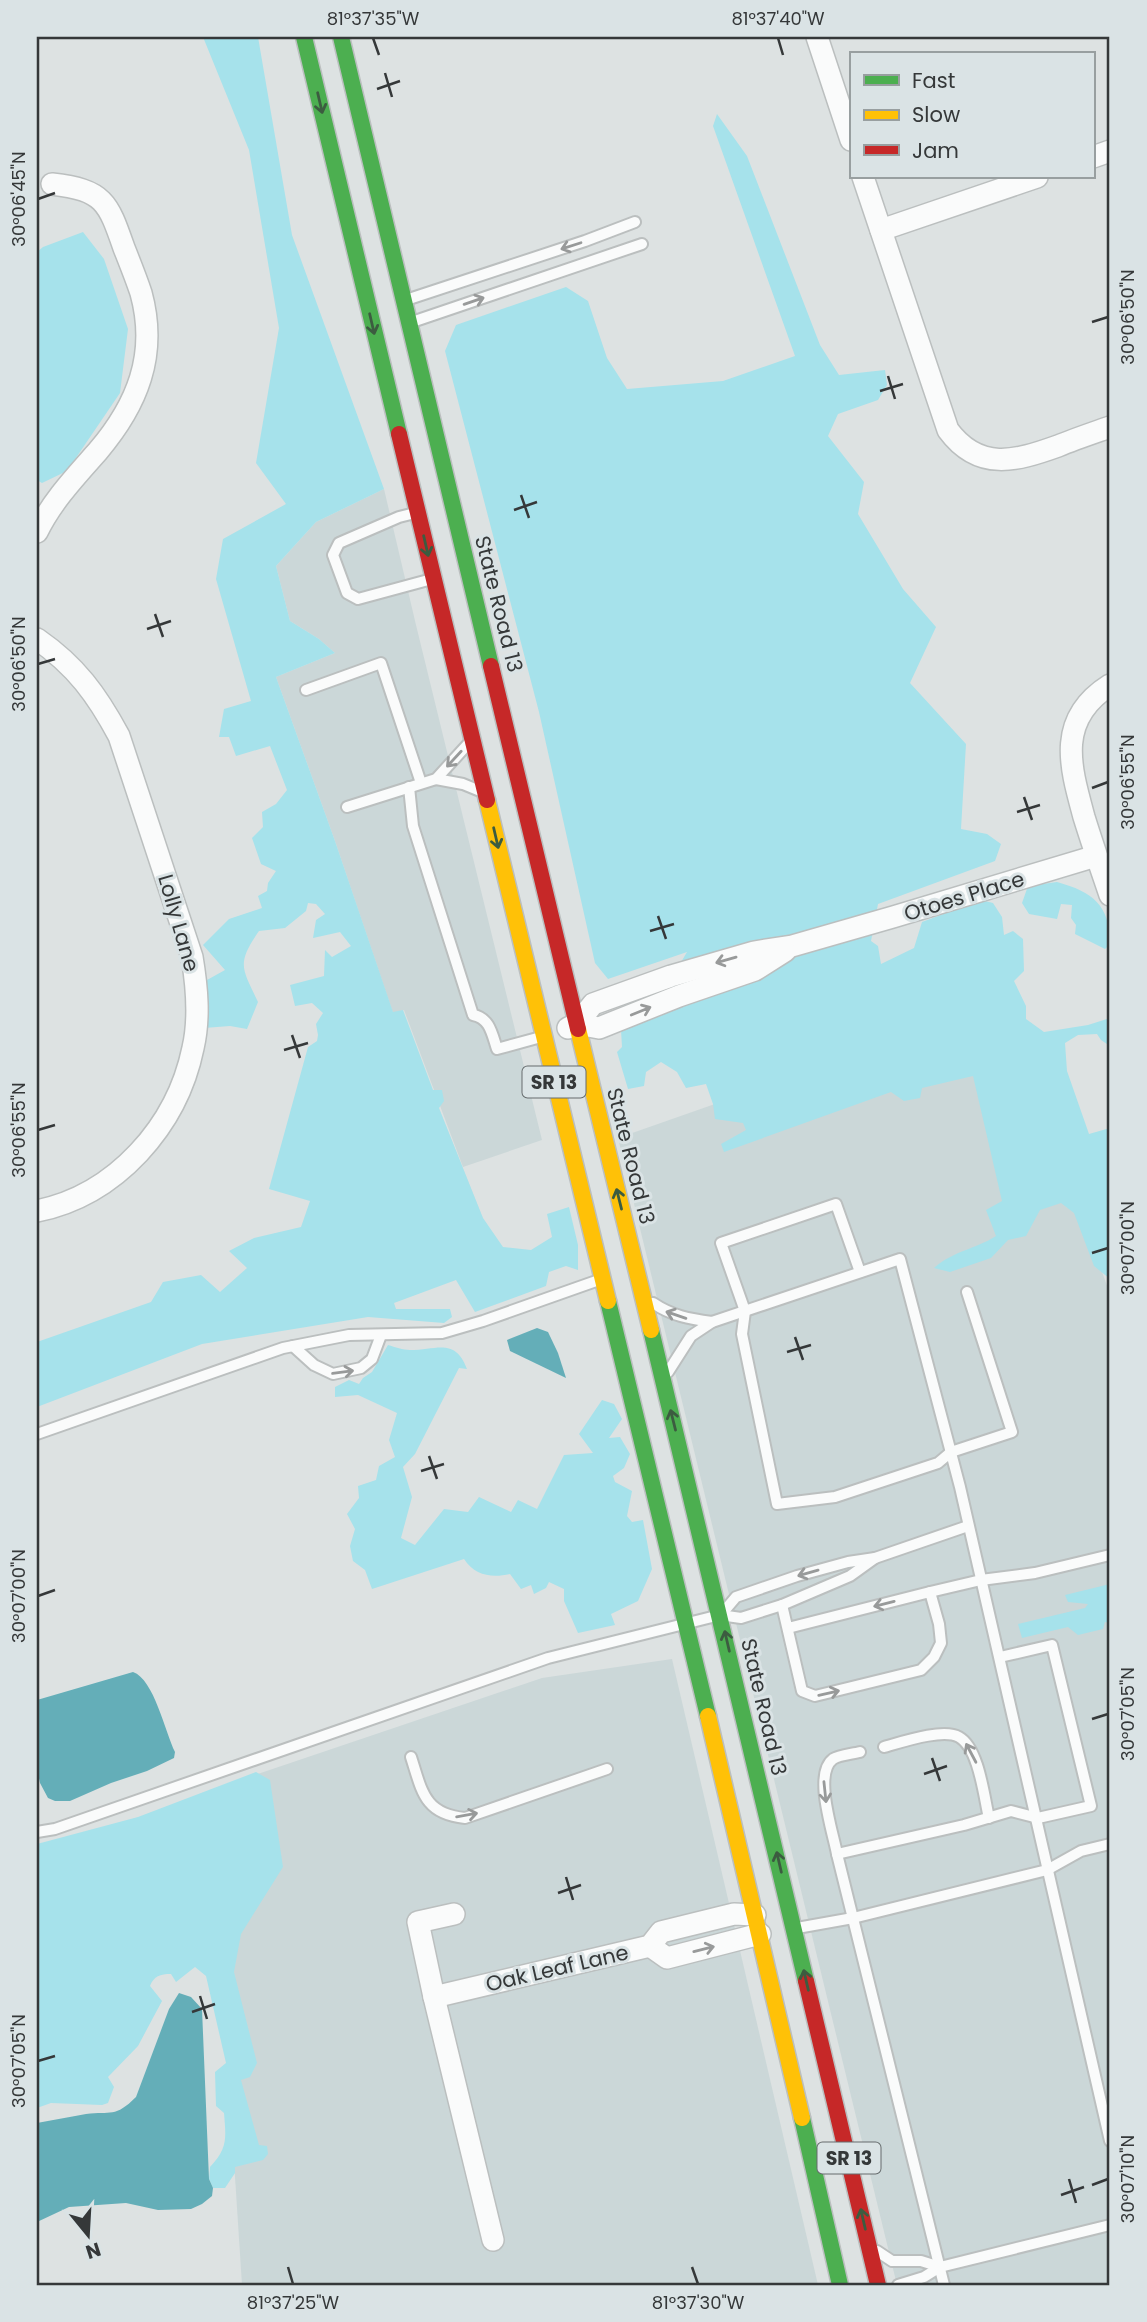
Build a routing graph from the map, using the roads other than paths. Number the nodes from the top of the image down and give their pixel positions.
1 (304, 37) edge
2 (341, 37) edge
3 (817, 37) edge
4 (850, 137) edge
5 (863, 178) edge
6 (1034, 178) edge
7 (52, 184) dead end
8 (635, 222) dead end
9 (881, 230) junction
10 (642, 244) dead end
11 (405, 301) junction
12 (409, 322) junction
13 (1110, 427) edge
14 (405, 456) junction
15 (418, 512) junction
16 (437, 516) dead end
17 (37, 532) edge
18 (446, 552) dead end
19 (467, 562) junction
20 (434, 582) junction
21 (453, 594) dead end
22 (463, 619) dead end
23 (37, 639) edge
24 (1110, 685) edge
25 (306, 690) dead end
26 (504, 713) junction
27 (472, 740) junction
28 (436, 779) junction
29 (421, 783) junction
30 (409, 787) junction
31 (485, 793) junction
32 (347, 807) dead end
33 (1096, 856) junction
34 (1110, 895) edge
35 (577, 1024) junction
36 (543, 1037) junction
37 (37, 1211) edge
38 (860, 1272) junction
39 (602, 1279) junction
40 (967, 1293) dead end
41 (643, 1297) junction
42 (745, 1311) junction
43 (712, 1322) junction
44 (381, 1335) junction
45 (293, 1346) junction
46 (664, 1380) junction
47 (37, 1434) edge
48 (951, 1452) junction
49 (968, 1526) junction
50 (1110, 1555) edge
51 (875, 1559) junction
52 (981, 1580) junction
53 (930, 1592) junction
54 (782, 1605) junction
55 (720, 1615) junction
56 (685, 1624) junction
57 (788, 1628) junction
58 (1000, 1657) junction
59 (884, 1746) dead end
60 (860, 1752) dead end
61 (411, 1757) dead end
62 (607, 1769) dead end
63 (989, 1818) junction
64 (1038, 1818) junction
65 (37, 1832) edge
66 (1110, 1844) edge
67 (838, 1854) junction
68 (1048, 1870) junction
69 (454, 1914) dead end
70 (852, 1918) junction
71 (758, 1925) junction
72 (794, 1928) junction
73 (434, 1997) junction
74 (1110, 2141) edge
75 (1110, 2225) edge
76 (830, 2239) junction
77 (493, 2240) dead end
78 (869, 2246) junction
79 (940, 2267) junction
80 (841, 2285) edge
81 (883, 2285) edge
82 (898, 2285) edge
83 (944, 2285) edge

1 -> 14 main road, SR 13
2 - 11 main road, State Road 13 / SR 13
3 - 4 street
5 - 9 street
6 - 9 street
7 - 17 street
8 -> 11 lane
9 - 13 street
12 -> 10 lane
11 - 12 main road, State Road 13 / SR 13
12 - 19 main road, State Road 13 / SR 13
14 - 15 main road, SR 13
14 - 16 main road
15 -> 20 main road, SR 13
15 - 20 lane
18 - 19 main road
19 - 26 main road, State Road 13 / SR 13
20 - 21 main road
20 - 27 main road, SR 13
22 - 26 main road
23 - 37 street, Lolly Lane
24 - 33 street
25 - 29 lane
26 - 35 main road, State Road 13 / SR 13
27 -> 28 lane
27 - 31 main road, SR 13
28 - 29 lane
28 - 31 lane
29 - 30 lane
30 - 32 lane
30 - 36 lane
31 -> 36 main road, SR 13
33 - 34 street
33 - 35 street, Otoes Place
35 - 36 street, Otoes Place
41 -> 35 main road, State Road 13 / SR 13
36 - 39 main road, SR 13
38 - 42 lane
38 - 42 lane
38 - 48 lane
39 - 44 lane
39 - 56 main road, SR 13
40 - 48 lane
43 -> 41 lane
41 - 46 main road, State Road 13 / SR 13
42 - 43 lane
42 - 48 lane
43 - 46 lane
44 - 45 lane
45 -> 44 lane
45 - 47 lane
55 -> 46 main road, State Road 13 / SR 13
48 - 49 lane
49 - 51 lane
49 - 52 lane
50 - 52 lane
51 - 54 lane
51 -> 55 lane
52 - 53 lane
52 - 58 lane
53 -> 57 lane
57 -> 53 lane
54 - 55 lane
54 - 57 lane
55 - 56 lane
72 -> 55 main road, State Road 13 / SR 13
56 - 65 lane
56 - 71 main road, SR 13
58 - 64 lane
58 - 64 lane
63 -> 59 lane
60 -> 67 lane
61 -> 62 lane
63 - 64 lane
63 - 67 lane
64 - 68 lane
66 - 68 lane
67 - 70 lane
68 - 70 lane
68 - 74 lane
69 - 73 street
70 - 72 lane
70 - 79 lane
71 - 72 main road
71 - 73 street, Oak Leaf Lane
71 - 76 main road, SR 13
78 -> 72 main road, State Road 13 / SR 13
73 - 77 street
75 - 79 lane
76 - 80 main road, SR 13
76 - 81 main road
78 - 79 lane
78 - 81 main road, State Road 13 / SR 13
79 - 82 lane
79 - 83 lane

